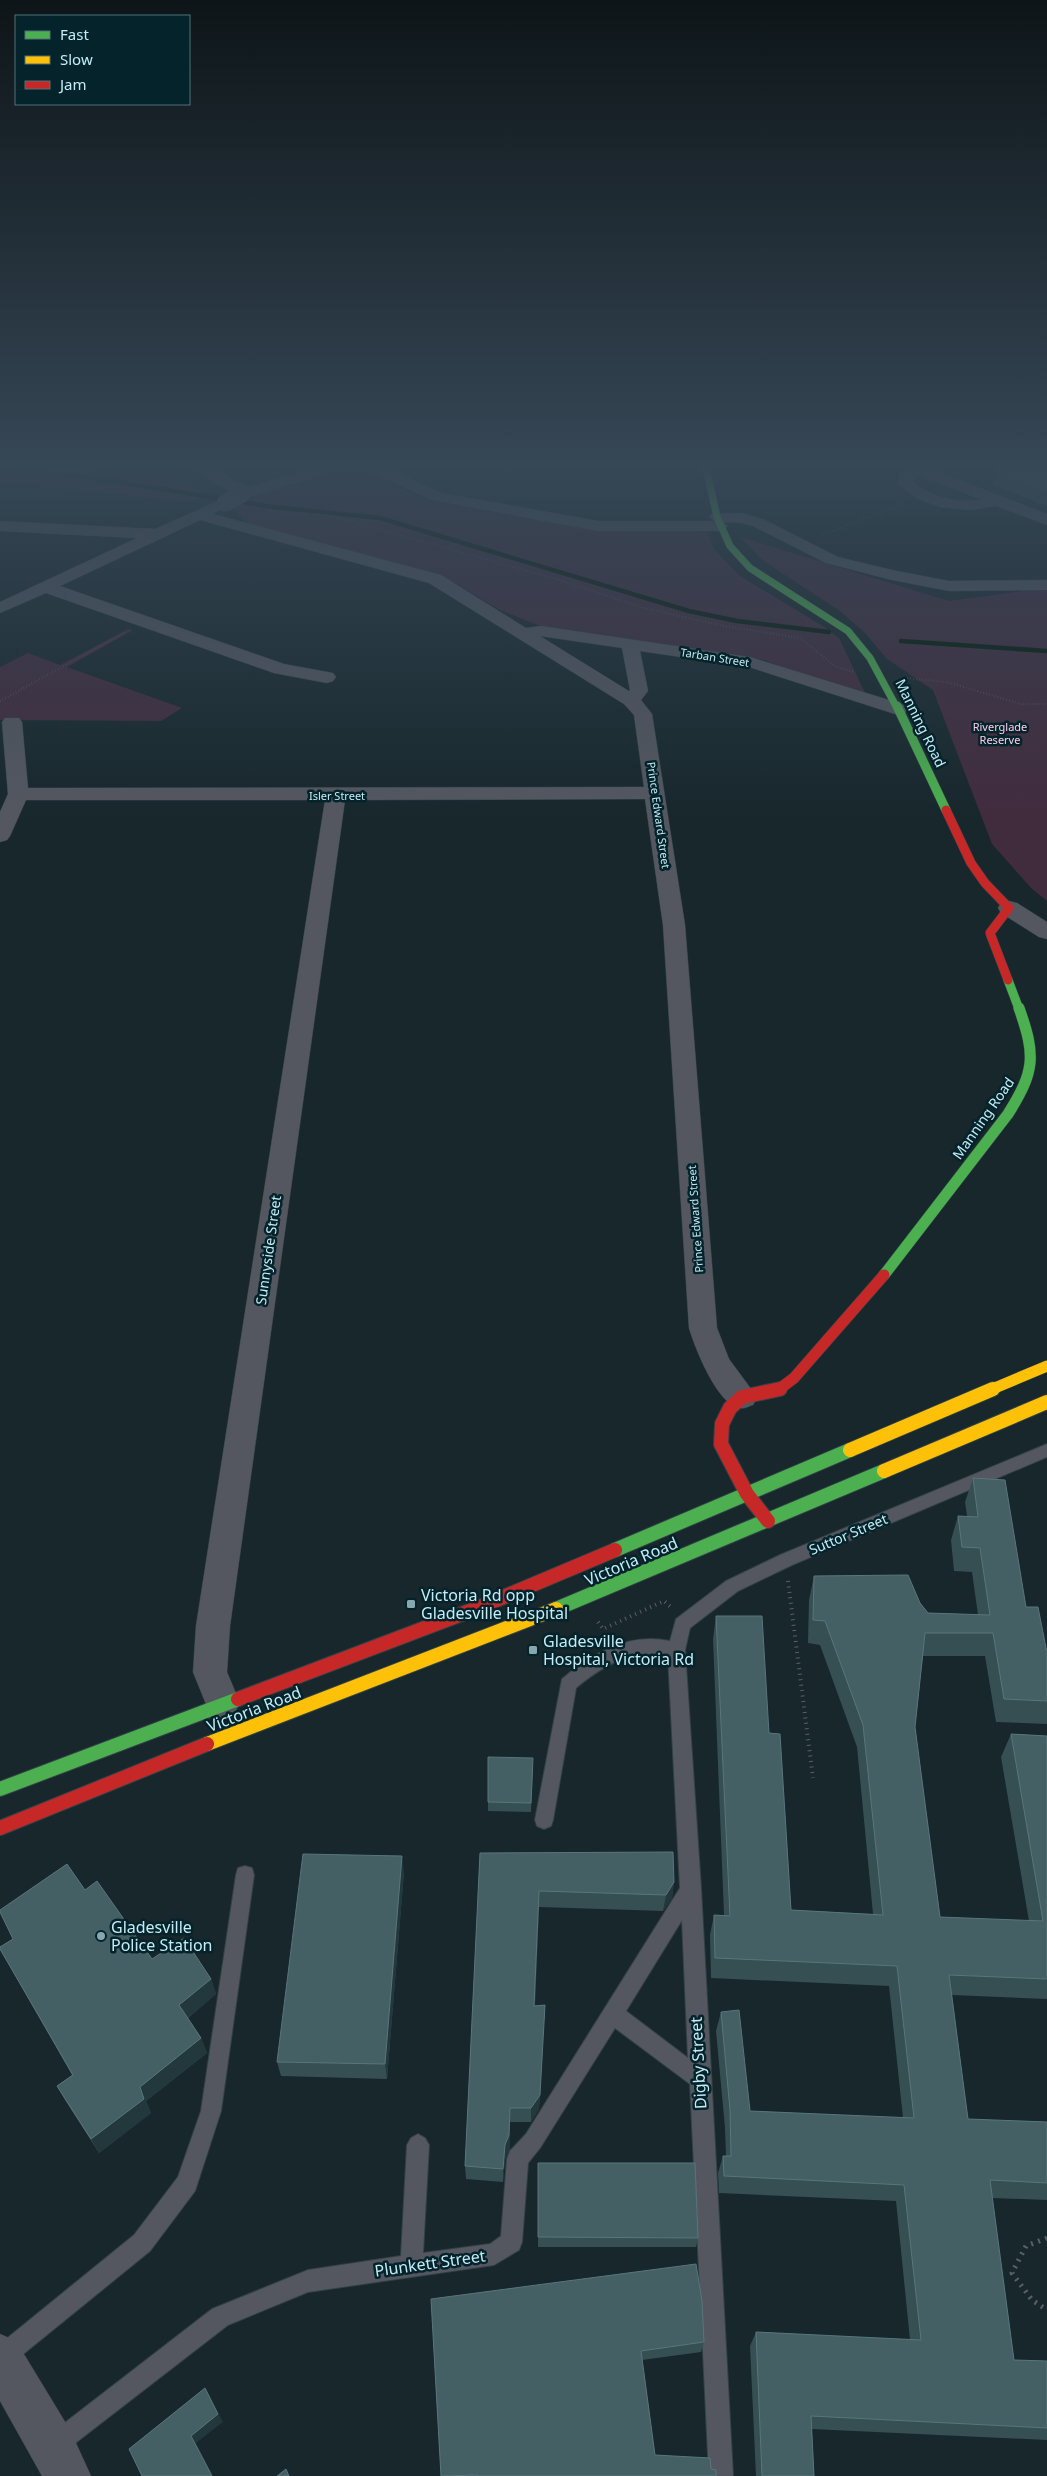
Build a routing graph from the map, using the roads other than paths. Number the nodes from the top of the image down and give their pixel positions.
1 (52, 584) edge
2 (443, 584) edge
3 (775, 584) edge
4 (938, 584) edge
5 (1047, 585) edge
6 (45, 587) junction
7 (0, 608) edge
8 (526, 633) junction
9 (630, 645) junction
10 (327, 677) dead end
11 (631, 700) junction
12 (898, 710) junction
13 (12, 722) dead end
14 (656, 793) junction
15 (18, 794) junction
16 (336, 795) junction
17 (0, 836) edge
18 (1009, 908) junction
19 (1047, 932) edge
20 (1047, 1366) edge
21 (742, 1398) junction
22 (1047, 1402) edge
23 (1047, 1450) edge
24 (747, 1494) junction
25 (768, 1521) junction
26 (676, 1650) junction
27 (222, 1704) junction
28 (0, 1789) edge
29 (544, 1820) dead end
30 (0, 1828) edge
31 (245, 1875) dead end
32 (691, 1888) junction
33 (613, 2014) junction
34 (698, 2078) junction
35 (418, 2146) dead end
36 (411, 2266) junction
37 (0, 2358) edge
38 (60, 2461) edge
39 (721, 2476) edge

1 - 6 street
2 - 8 street, Prince Edward Street
3 - 12 main road, Manning Road
4 - 5 street
6 - 7 street
6 - 10 street
8 - 9 street, Tarban Street
8 - 11 street, Prince Edward Street
9 - 11 street
9 - 12 street, Tarban Street
11 - 14 street, Prince Edward Street
12 - 18 main road, Manning Road
13 - 15 street
14 - 16 street, Isler Street
14 - 21 street, Prince Edward Street
15 - 16 street, Isler Street
15 - 17 street
16 - 27 street, Sunnyside Street
18 - 19 street
18 - 21 main road, Manning Road
20 - 24 main road, Victoria Road
21 - 24 main road
22 - 25 main road, Victoria Road
23 - 26 lane, Suttor Street
24 - 25 main road
24 - 27 main road, Victoria Road
25 - 30 main road, Victoria Road
26 - 29 lane
26 - 32 lane, Digby Street
27 - 28 main road, Victoria Road
31 - 37 lane
32 - 33 lane, Plunkett Street
32 - 34 lane, Digby Street
33 - 34 lane
33 - 36 lane, Plunkett Street
34 - 39 lane, Digby Street
35 - 36 lane
36 - 38 lane, Plunkett Street
37 - 38 street

